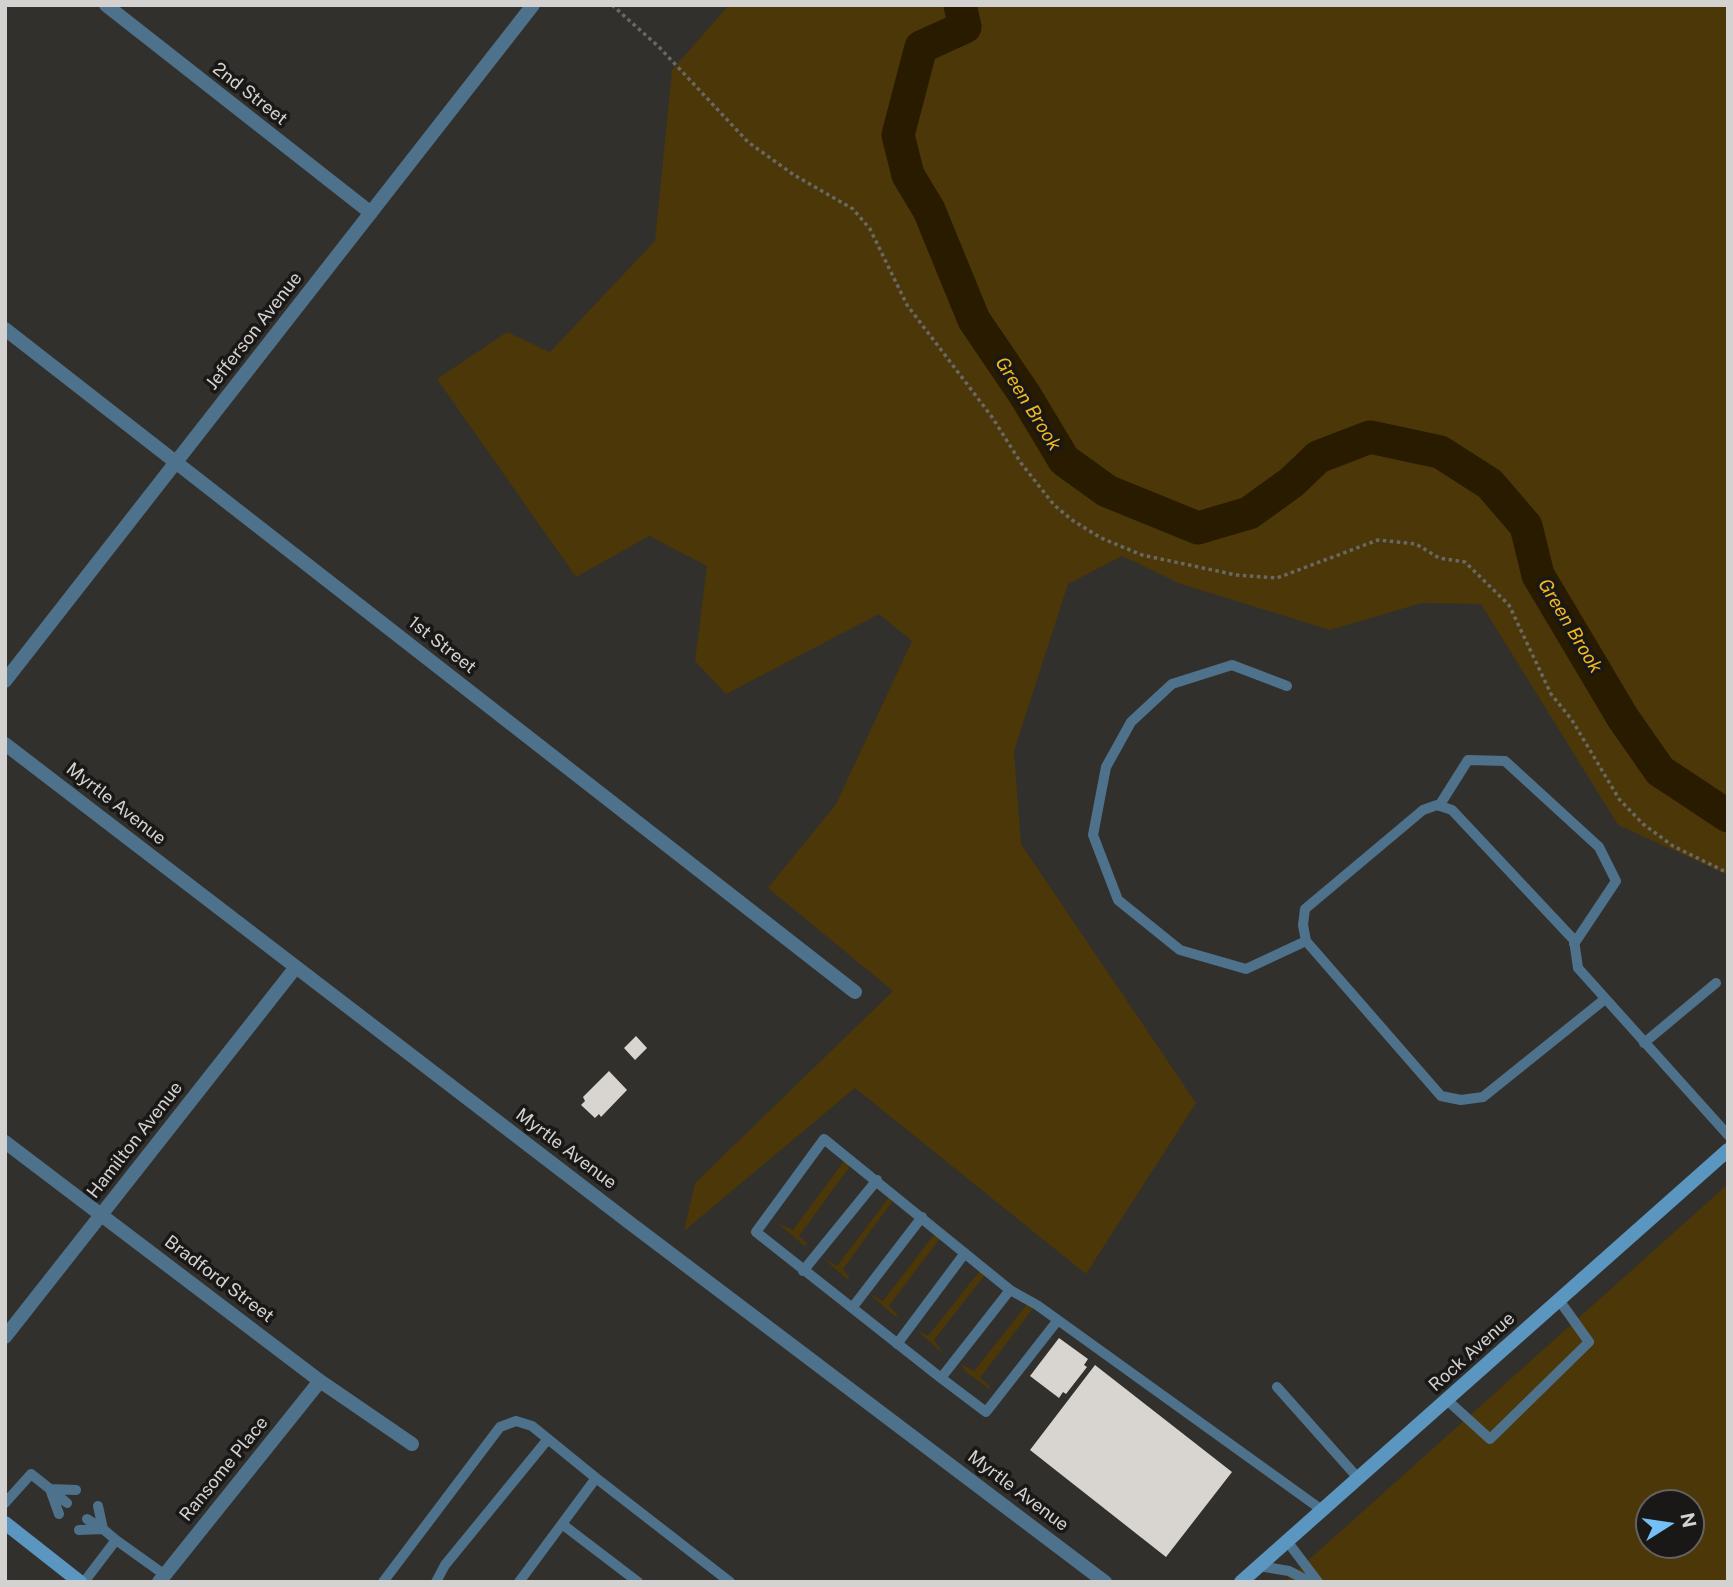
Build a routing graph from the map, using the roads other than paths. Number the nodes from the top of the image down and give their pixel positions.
1 (106, 5) edge
2 (533, 5) edge
3 (371, 213) junction
4 (5, 329) edge
5 (177, 462) junction
6 (5, 681) edge
7 (1287, 686) dead end
8 (5, 744) edge
9 (1439, 806) junction
10 (1306, 941) junction
11 (1574, 944) junction
12 (296, 967) junction
13 (1716, 983) dead end
14 (855, 992) dead end
15 (1605, 999) junction
16 (1644, 1043) junction
17 (1728, 1135) edge
18 (5, 1142) edge
19 (1728, 1150) edge
20 (877, 1180) junction
21 (102, 1214) junction
22 (922, 1217) junction
23 (965, 1253) junction
24 (803, 1271) junction
25 (1010, 1290) junction
26 (1559, 1300) junction
27 (852, 1308) junction
28 (1058, 1320) junction
29 (5, 1337) edge
30 (898, 1343) junction
31 (941, 1378) junction
32 (320, 1381) junction
33 (1277, 1387) dead end
34 (1447, 1399) junction
35 (548, 1439) junction
36 (412, 1444) dead end
37 (596, 1478) junction
38 (1358, 1478) junction
39 (50, 1489) junction
40 (76, 1490) dead end
41 (5, 1503) edge
42 (67, 1503) dead end
43 (98, 1506) dead end
44 (1322, 1510) junction
45 (59, 1514) dead end
46 (87, 1519) dead end
47 (5, 1522) edge
48 (562, 1524) junction
49 (103, 1529) junction
50 (79, 1530) dead end
51 (116, 1540) junction
52 (1287, 1541) junction
53 (1259, 1566) junction
54 (162, 1578) edge
55 (82, 1582) edge
56 (383, 1582) edge
57 (436, 1582) edge
58 (519, 1582) edge
59 (638, 1582) edge
60 (730, 1582) edge
61 (1105, 1582) edge
62 (1241, 1582) edge
63 (1310, 1582) edge
64 (1318, 1582) edge

1 - 3 street, 2nd Street
2 - 3 street, Jefferson Avenue
3 - 5 street, Jefferson Avenue
4 - 5 street, 1st Street
5 - 6 street, Jefferson Avenue
5 - 14 street, 1st Street
7 - 10 lane
8 - 12 street, Myrtle Avenue
9 - 10 lane
9 - 11 lane
9 - 11 lane
10 - 15 lane
11 - 15 lane
12 - 21 street, Hamilton Avenue
12 - 61 street, Myrtle Avenue
13 - 16 lane
15 - 16 lane
16 - 17 lane
18 - 21 street, Bradford Street
19 - 26 street, Rock Avenue
20 - 22 lane
20 - 24 lane
20 - 24 lane
21 - 29 street, Hamilton Avenue
21 - 32 street, Bradford Street
22 - 23 lane
22 - 27 lane
23 - 25 lane
23 - 30 lane
24 - 27 lane
25 - 28 lane
25 - 31 lane
26 - 34 street, Rock Avenue
26 - 34 lane
27 - 30 lane
28 - 31 lane
28 - 44 lane
30 - 31 lane
32 - 36 street, Bradford Street
32 - 54 street, Ransome Place
33 - 38 lane
34 - 38 street, Rock Avenue
35 - 37 lane
35 - 56 lane
35 - 57 lane
37 - 48 lane
37 - 60 lane
38 - 44 street, Rock Avenue
39 - 40 lane
39 - 41 lane
39 - 42 lane
39 - 45 lane
43 - 49 lane
44 - 52 street, Rock Avenue
46 - 49 lane
47 - 55 street
48 - 58 lane
48 - 59 lane
49 - 50 lane
49 - 51 lane
51 - 54 lane
51 - 55 lane
52 - 53 street, Rock Avenue
52 - 64 lane
53 - 62 street, Rock Avenue
53 - 63 lane

